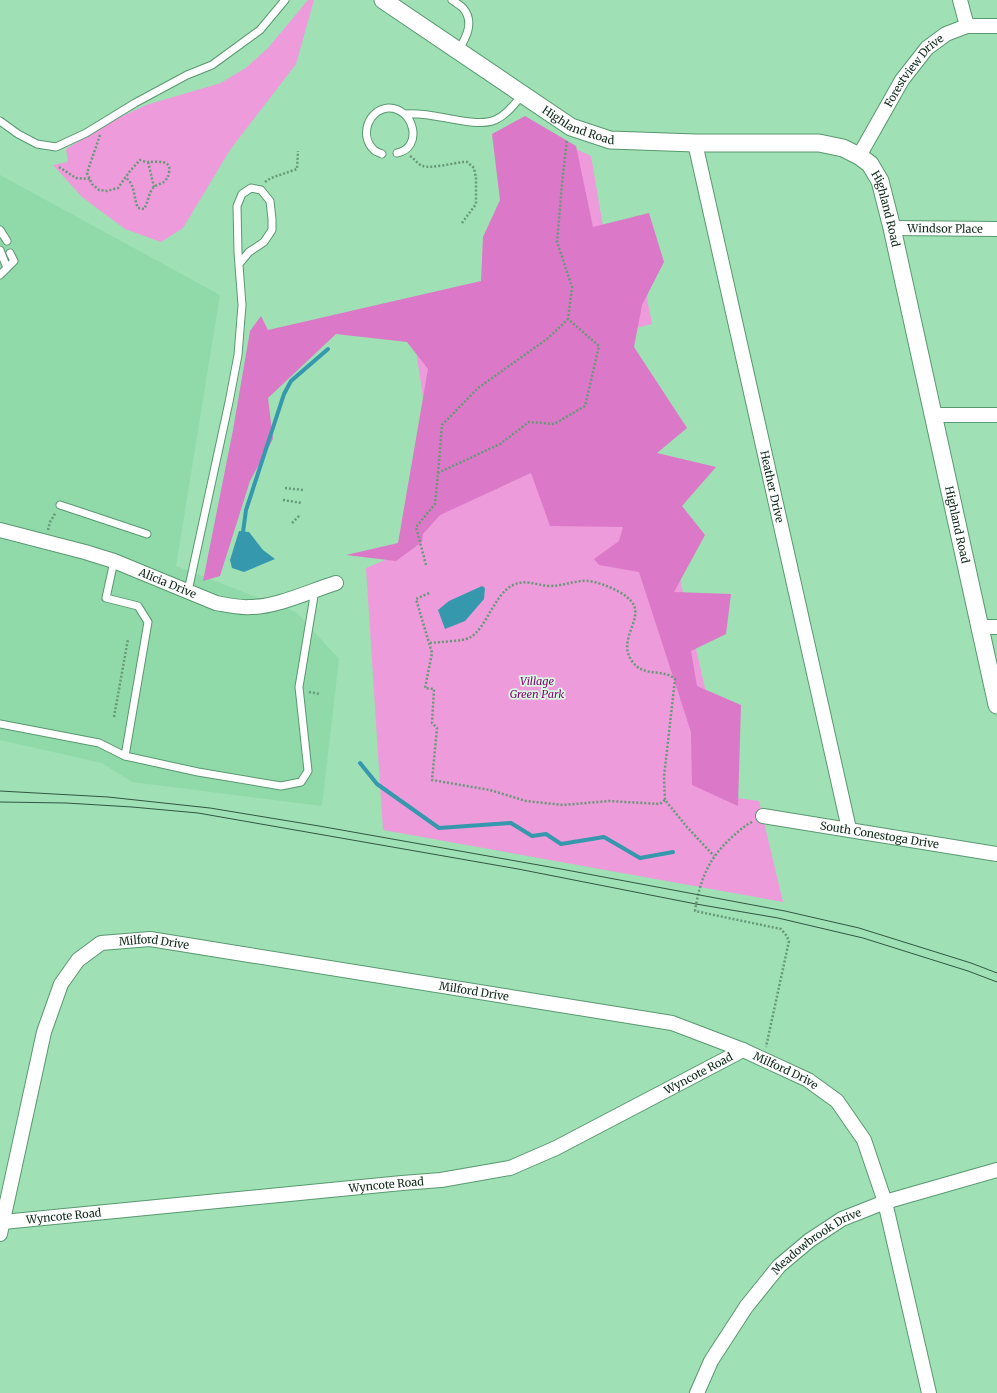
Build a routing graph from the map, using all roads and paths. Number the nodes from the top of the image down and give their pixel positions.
1 (285, 0) edge
2 (383, 0) edge
3 (452, 0) edge
4 (960, 0) edge
5 (967, 26) junction
6 (997, 26) edge
7 (458, 51) junction
8 (523, 94) junction
9 (406, 114) junction
10 (0, 121) edge
11 (105, 122) junction
12 (570, 126) junction
13 (695, 143) junction
14 (298, 151) dead end
15 (399, 153) joint
16 (382, 154) dead end
17 (859, 156) junction
18 (148, 162) junction
19 (59, 167) dead end
20 (125, 177) junction
21 (90, 179) junction
22 (154, 187) junction
23 (257, 190) junction
24 (462, 223) dead end
25 (892, 228) junction
26 (997, 229) edge
27 (0, 230) edge
28 (6, 241) dead end
29 (0, 250) edge
30 (10, 253) dead end
31 (239, 264) junction
32 (7, 268) junction
33 (0, 275) edge
34 (568, 318) junction
35 (933, 415) junction
36 (997, 415) edge
37 (438, 473) junction
38 (285, 488) dead end
39 (303, 490) dead end
40 (283, 500) dead end
41 (302, 503) dead end
42 (60, 505) dead end
43 (300, 515) dead end
44 (50, 522) dead end
45 (292, 523) dead end
46 (0, 530) edge
47 (48, 532) dead end
48 (147, 534) dead end
49 (114, 561) junction
50 (426, 565) dead end
51 (336, 583) dead end
52 (315, 589) junction
53 (188, 591) junction
54 (429, 593) dead end
55 (980, 627) junction
56 (997, 627) edge
57 (128, 639) dead end
58 (430, 643) junction
59 (309, 692) dead end
60 (320, 694) dead end
61 (997, 705) edge
62 (114, 717) dead end
63 (0, 724) edge
64 (125, 756) junction
65 (666, 800) junction
66 (763, 816) joint
67 (849, 829) junction
68 (997, 854) edge
69 (714, 856) junction
70 (743, 1050) junction
71 (763, 1059) junction
72 (997, 1170) edge
73 (884, 1202) junction
74 (1, 1228) edge
75 (698, 1393) edge
76 (929, 1393) edge

1 - 11 lane
2 - 7 street, Highland Road
3 - 7 lane
4 - 5 street
5 - 6 street, Forestview Drive
5 - 17 street, Forestview Drive
7 - 8 street, Highland Road
8 - 9 lane
8 - 12 street, Highland Road
9 - 15 lane
9 - 16 lane
10 - 11 lane
11 - 21 path
12 - 13 street, Highland Road
12 - 34 path
13 - 17 street, Highland Road
13 - 67 street, Heather Drive
14 - 23 path
15 - 24 path
17 - 25 street, Highland Road
18 - 20 path
18 - 22 path
18 - 22 path
19 - 21 path
20 - 21 path
20 - 22 path
23 - 31 lane
23 - 31 lane
25 - 26 street, Windsor Place
25 - 35 street, Highland Road
27 - 28 lane
29 - 32 lane
30 - 32 lane
31 - 53 lane
32 - 33 lane
34 - 37 path
34 - 37 path
35 - 36 street
35 - 55 street, Highland Road
37 - 50 path
38 - 39 path
40 - 41 path
42 - 48 lane
43 - 45 path
44 - 47 path
46 - 49 street, Alicia Drive
49 - 53 street, Alicia Drive
49 - 64 lane
51 - 52 street, Alicia Drive
52 - 53 street, Alicia Drive
52 - 64 lane
54 - 58 path
55 - 56 street
55 - 61 street, Highland Road
57 - 62 path
58 - 65 path
58 - 65 path
59 - 60 path
63 - 64 lane
65 - 69 path
66 - 67 street, South Conestoga Drive
66 - 69 path
67 - 68 street, South Conestoga Drive
69 - 71 path
70 - 71 street, Milford Drive
70 - 74 street, Wyncote Road
70 - 74 street, Milford Drive
71 - 73 street, Milford Drive
72 - 73 street, Meadowbrook Drive
73 - 75 street, Meadowbrook Drive
73 - 76 street, Milford Drive

